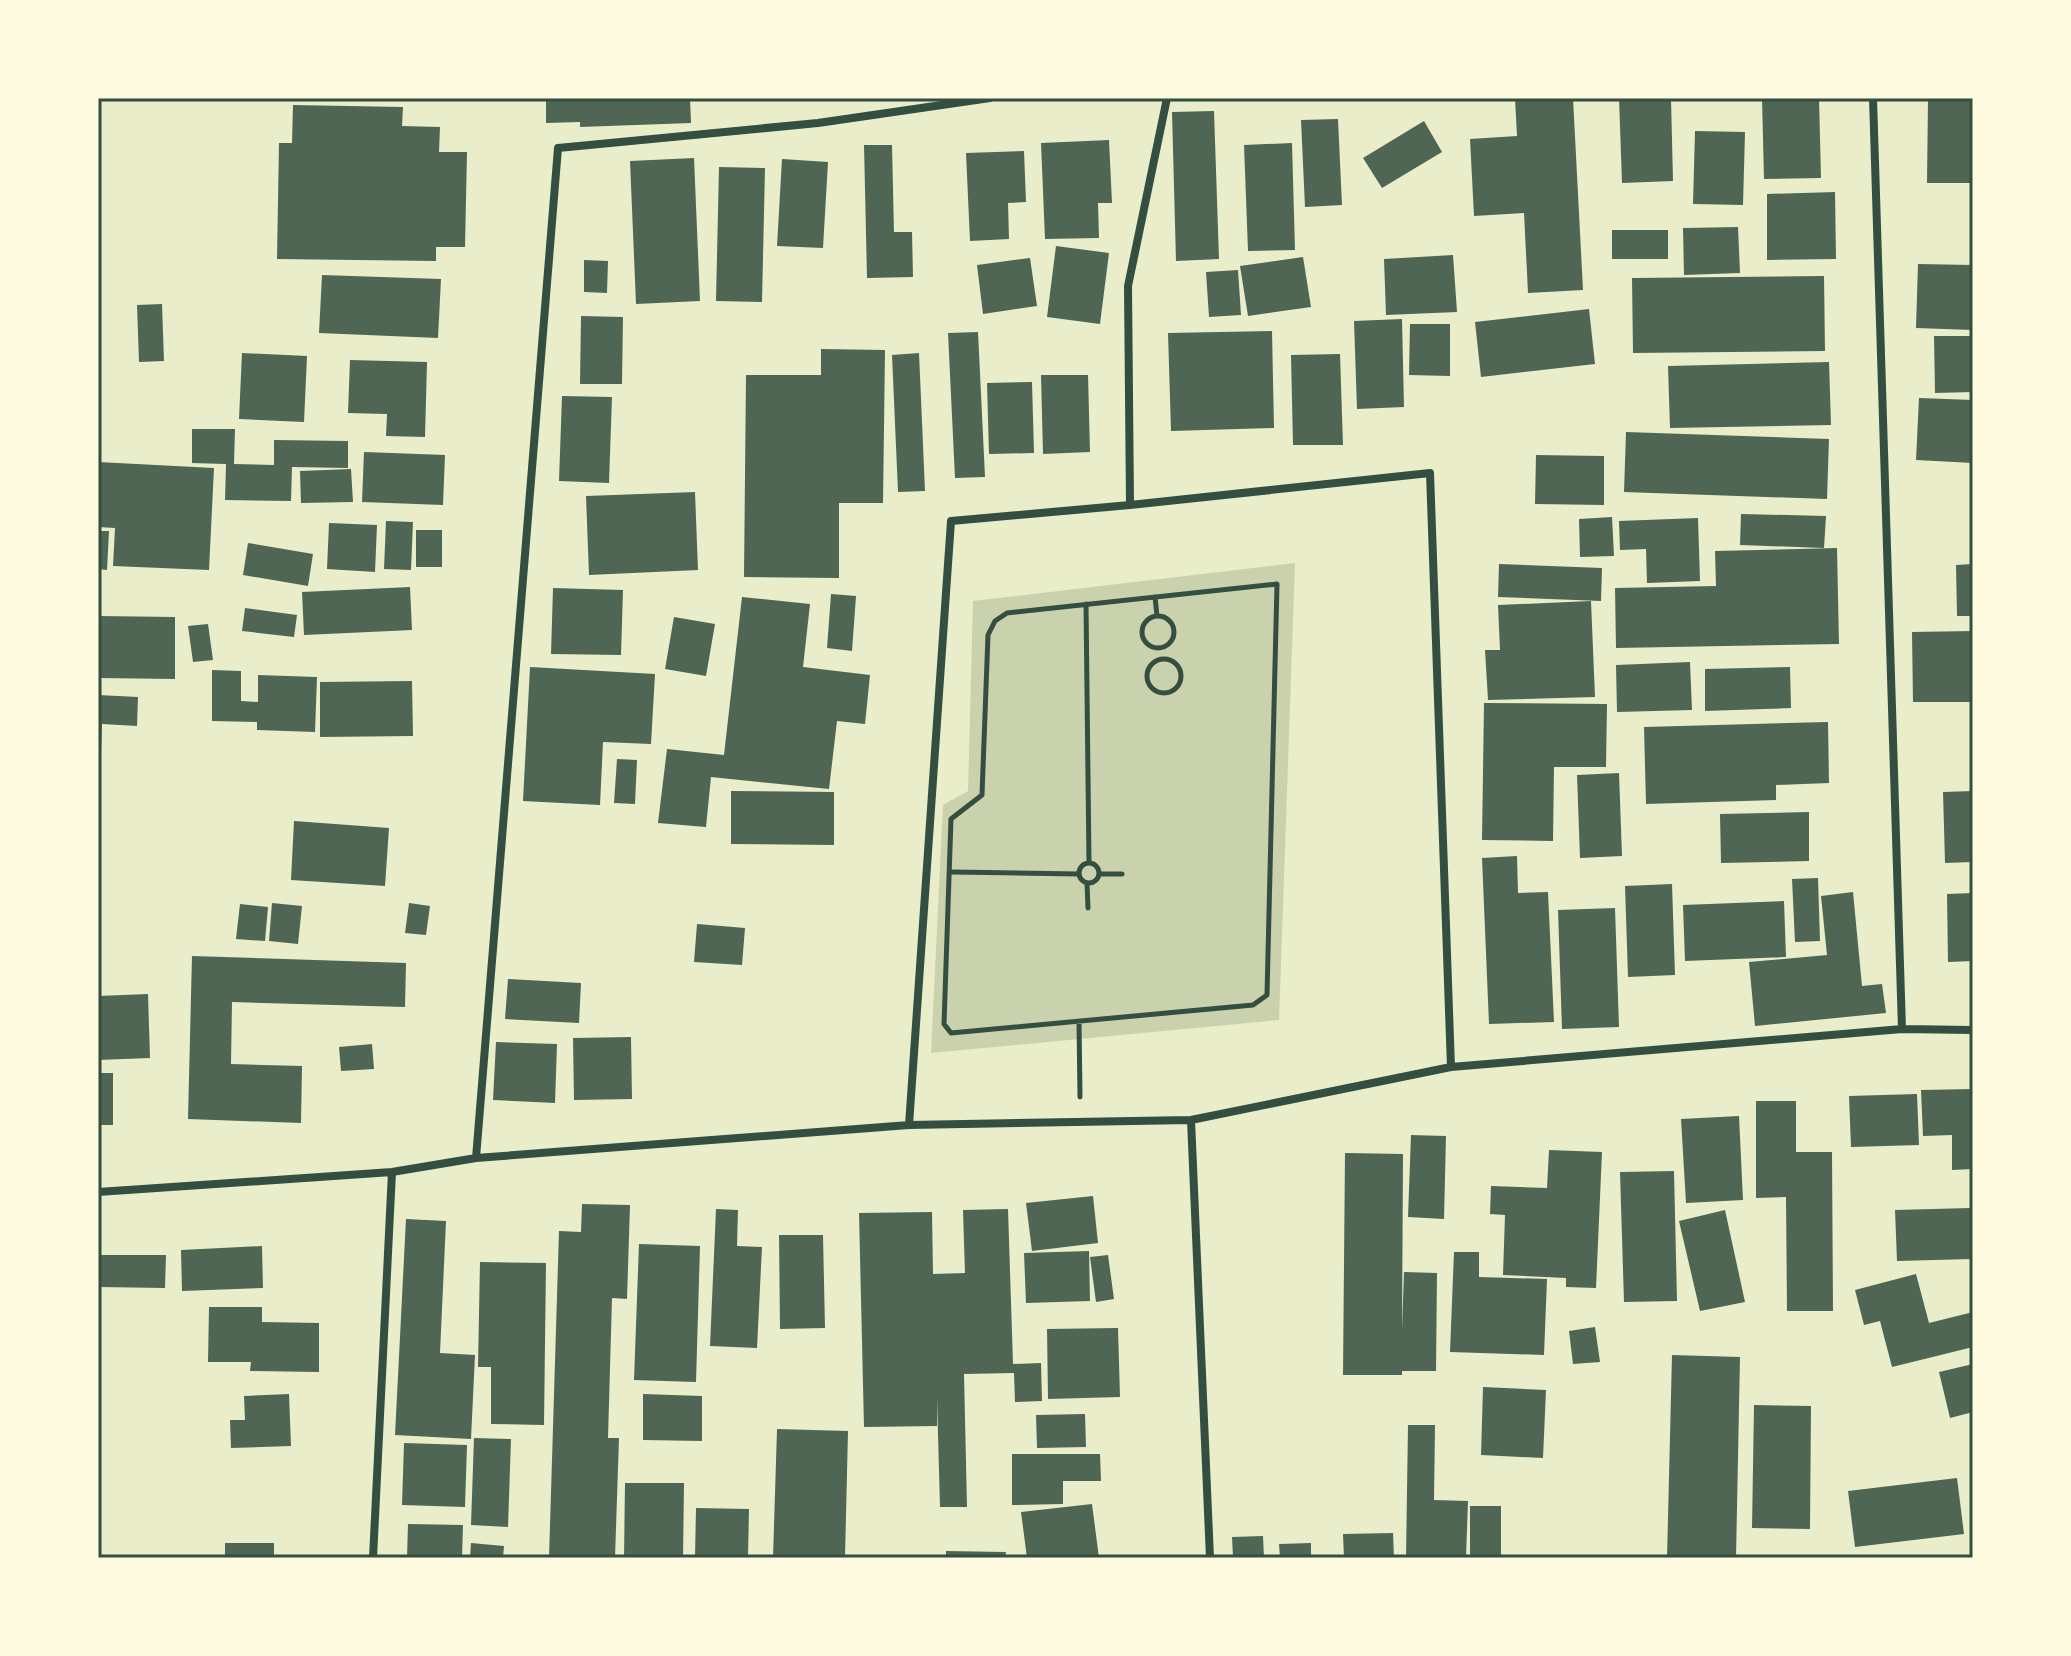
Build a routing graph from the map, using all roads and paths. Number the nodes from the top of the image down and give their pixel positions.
1 (990, 98) edge
2 (1167, 98) edge
3 (1873, 98) edge
4 (1130, 505) junction
5 (1155, 597) junction
6 (1086, 604) junction
7 (1157, 617) junction
8 (1160, 648) junction
9 (1162, 659) junction
10 (1089, 863) junction
11 (949, 872) junction
12 (1079, 874) junction
13 (1099, 874) junction
14 (1122, 874) dead end
15 (1087, 883) junction
16 (1088, 908) dead end
17 (1079, 1022) junction
18 (1902, 1029) junction
19 (1973, 1030) edge
20 (1451, 1067) junction
21 (1191, 1120) junction
22 (1080, 1122) junction
23 (909, 1125) junction
24 (476, 1158) junction
25 (392, 1172) junction
26 (98, 1192) edge
27 (373, 1558) edge
28 (1210, 1558) edge

1 - 24 street
2 - 4 street
3 - 18 street
4 - 20 street
4 - 23 street
5 - 6 path
5 - 7 path
5 - 17 path
6 - 10 path
6 - 11 path
7 - 8 path
7 - 8 path
8 - 9 path
9 - 9 path
10 - 12 path
10 - 13 path
11 - 12 path
11 - 17 path
12 - 15 path
13 - 14 path
13 - 15 path
15 - 16 path
17 - 22 path
18 - 19 street
18 - 20 street
20 - 21 street
21 - 22 street
21 - 28 street
22 - 23 street
23 - 24 street
24 - 25 street
25 - 26 street
25 - 27 street

